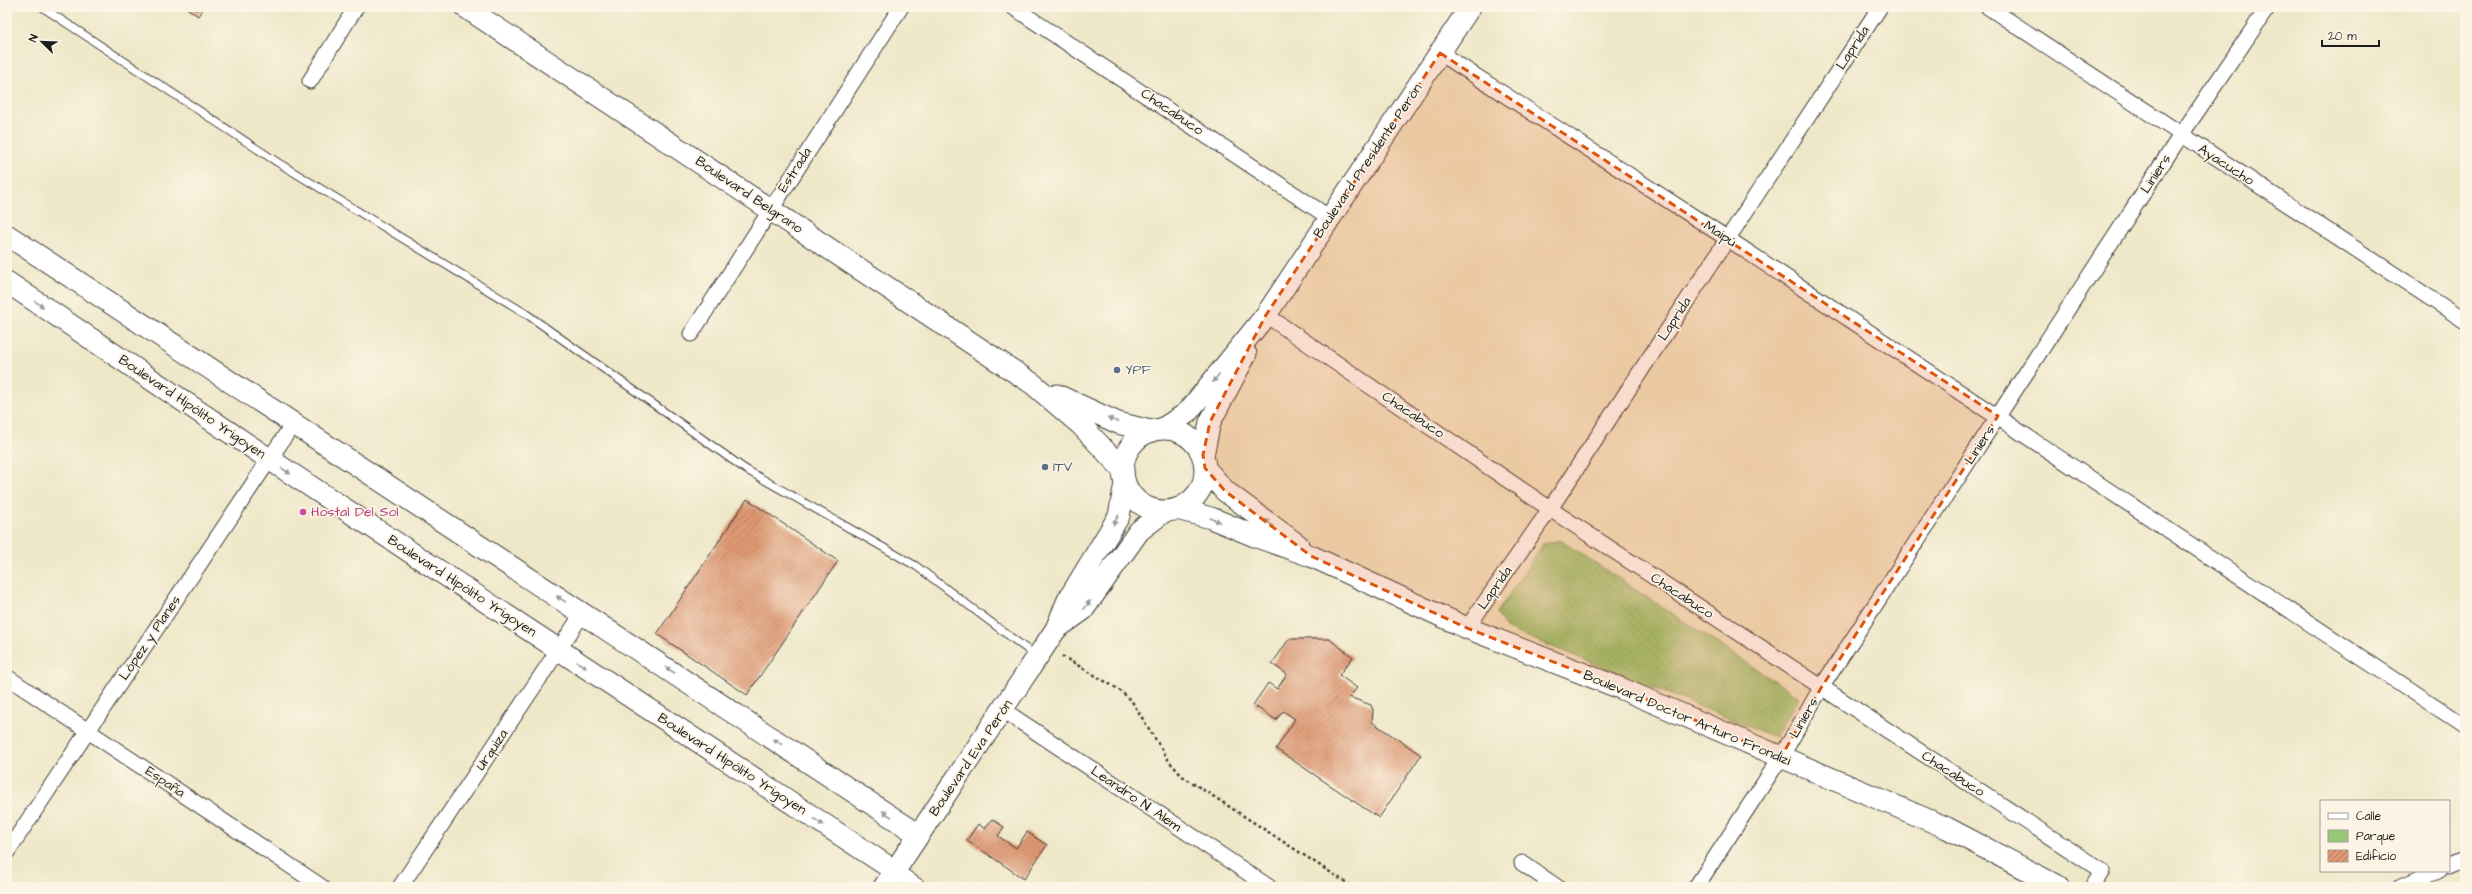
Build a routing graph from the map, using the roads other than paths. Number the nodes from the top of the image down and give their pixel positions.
1 (42, 7) edge
2 (356, 7) edge
3 (465, 7) edge
4 (901, 7) edge
5 (1013, 7) edge
6 (1470, 7) edge
7 (1880, 7) edge
8 (1988, 7) edge
9 (2268, 7) edge
10 (1440, 53) junction
11 (310, 81) dead end
12 (2181, 136) junction
13 (770, 209) junction
14 (1330, 218) junction
15 (8, 238) edge
16 (1728, 238) junction
17 (7, 282) edge
18 (1266, 314) junction
19 (2463, 316) edge
20 (691, 334) dead end
21 (1033, 384) junction
22 (1998, 416) junction
23 (293, 424) junction
24 (1156, 430) junction
25 (269, 459) junction
26 (1204, 461) junction
27 (1124, 477) junction
28 (1550, 509) junction
29 (1171, 510) junction
30 (1311, 556) junction
31 (583, 613) junction
32 (1467, 628) junction
33 (1046, 644) junction
34 (558, 650) junction
35 (7, 677) edge
36 (1821, 688) junction
37 (1003, 710) junction
38 (2465, 726) edge
39 (88, 730) junction
40 (1781, 757) junction
41 (919, 835) junction
42 (7, 852) edge
43 (2465, 860) edge
44 (1522, 863) dead end
45 (2450, 866) edge
46 (2436, 872) edge
47 (890, 879) edge
48 (322, 887) edge
49 (400, 887) edge
50 (918, 887) edge
51 (1269, 887) edge
52 (1558, 887) edge
53 (1696, 887) edge
54 (2059, 887) edge
55 (2092, 887) edge
56 (2401, 887) edge

1 - 33 lane
2 - 11 street
3 - 13 street, Boulevard Belgrano
4 - 13 street, Estrada
5 - 14 street, Chacabuco
6 - 10 street, Boulevard Presidente Perón
7 - 16 street, Laprida
8 - 12 street, Ayacucho
9 - 12 street, Liniers
10 - 14 street, Boulevard Presidente Perón
10 - 16 street, Maipú
12 - 19 street, Ayacucho
12 - 22 street, Liniers
13 - 20 street, Estrada
13 - 21 street, Boulevard Belgrano
14 - 18 street, Boulevard Presidente Perón
15 - 23 street
16 - 22 street, Maipú
16 - 28 street, Laprida
17 -> 25 street, Boulevard Hipólito Yrigoyen
18 -> 24 street, Boulevard Presidente Perón
18 - 26 street, Boulevard Presidente Perón
18 - 28 street, Chacabuco
24 -> 21 street, Boulevard Belgrano
21 - 27 street, Boulevard Belgrano
22 - 36 street, Liniers
22 - 38 street, Maipú
23 - 25 street, López y Planes
31 -> 23 street
24 - 26 street
24 - 27 street, Boulevard Presidente Perón
25 -> 34 street, Boulevard Hipólito Yrigoyen
25 - 39 street, López y Planes
26 - 29 street, Boulevard Presidente Perón
30 -> 26 street, Boulevard Doctor Arturo Frondizi
27 - 29 street
27 -> 33 street, Boulevard Presidente Perón
28 - 32 street, Laprida
28 - 36 street, Chacabuco
29 -> 30 street, Boulevard Doctor Arturo Frondizi
33 -> 29 street, Boulevard Presidente Perón
30 - 32 street, Boulevard Doctor Arturo Frondizi
31 - 34 street, Urquiza
41 -> 31 street
32 - 40 street, Boulevard Doctor Arturo Frondizi
33 - 37 street, Boulevard Eva Perón
34 -> 47 street, Boulevard Hipólito Yrigoyen
34 - 49 street, Urquiza
35 - 39 street, España
36 - 40 street, Liniers
36 - 55 street, Chacabuco
37 - 41 street, Boulevard Eva Perón
37 - 51 street, Leandro N. Alem
39 - 42 street, López y Planes
39 - 48 street, España
40 - 53 street, Liniers
40 - 54 street, Boulevard Doctor Arturo Frondizi
41 - 47 street, Boulevard Eva Perón
43 - 45 street
44 - 52 street
46 - 56 street
47 - 50 street, Boulevard Hipólito Yrigoyen

